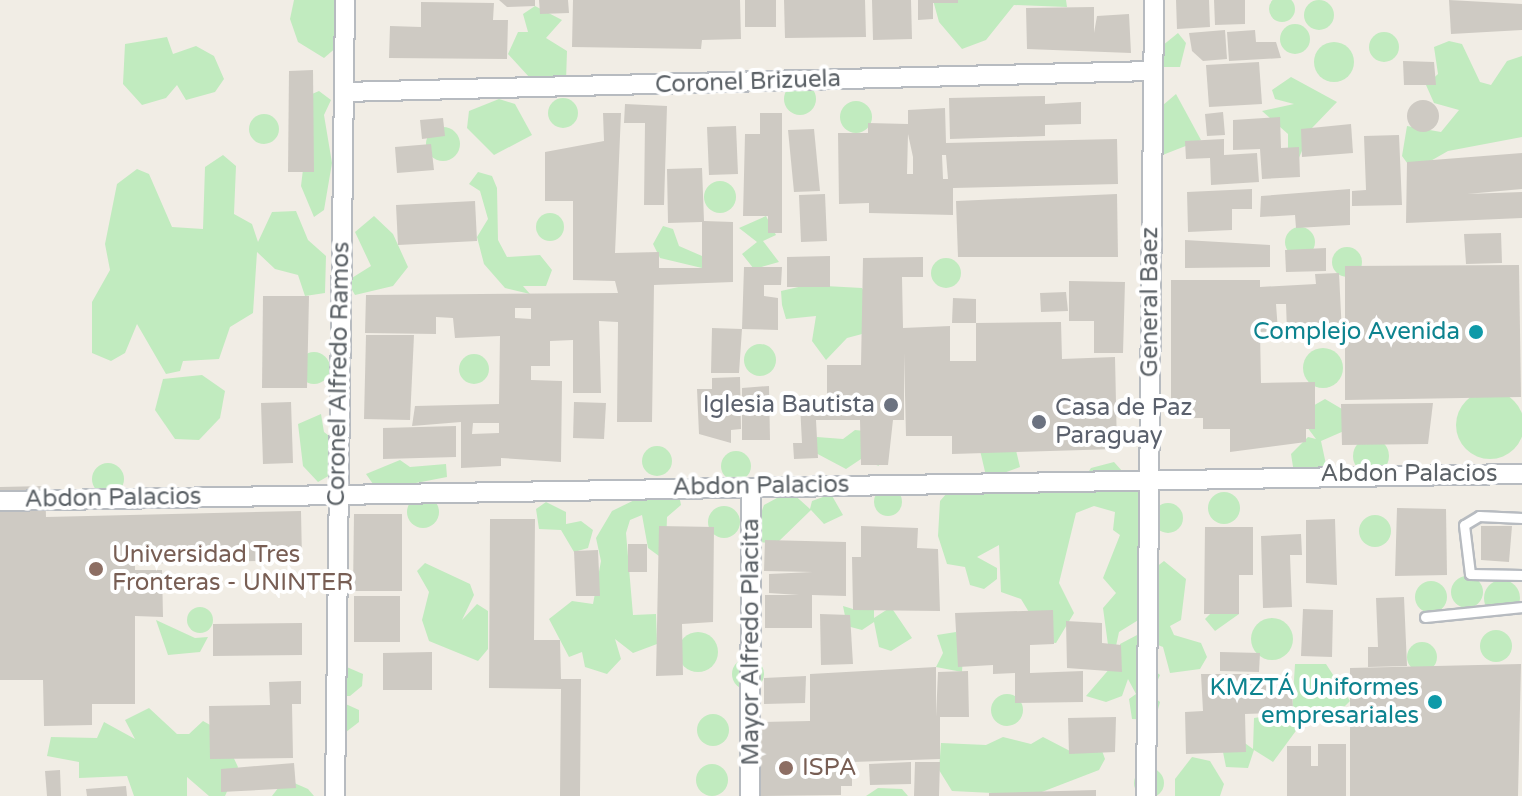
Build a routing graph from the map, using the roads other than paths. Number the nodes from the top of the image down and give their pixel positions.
1 (345, 0) edge
2 (1154, 0) edge
3 (1152, 71) junction
4 (344, 92) junction
5 (1522, 474) edge
6 (1149, 475) junction
7 (751, 488) junction
8 (337, 493) junction
9 (0, 501) edge
10 (1522, 518) edge
11 (1522, 575) edge
12 (1522, 607) edge
13 (1425, 617) dead end
14 (335, 796) edge
15 (750, 796) edge
16 (1146, 796) edge

1 - 4 street, Coronel Alfredo Ramos
2 - 3 street, General Baez
3 - 4 street, Coronel Brizuela
3 - 6 street, General Baez
4 - 8 street, Coronel Alfredo Ramos
5 - 6 street, Abdon Palacios
6 - 7 street, Abdon Palacios
6 - 16 street, General Baez
7 - 8 street, Abdon Palacios
7 - 15 street, Mayor Alfredo Placita
8 - 9 street, Abdon Palacios
8 - 14 street, Coronel Alfredo Ramos
10 - 11 lane
12 - 13 lane

